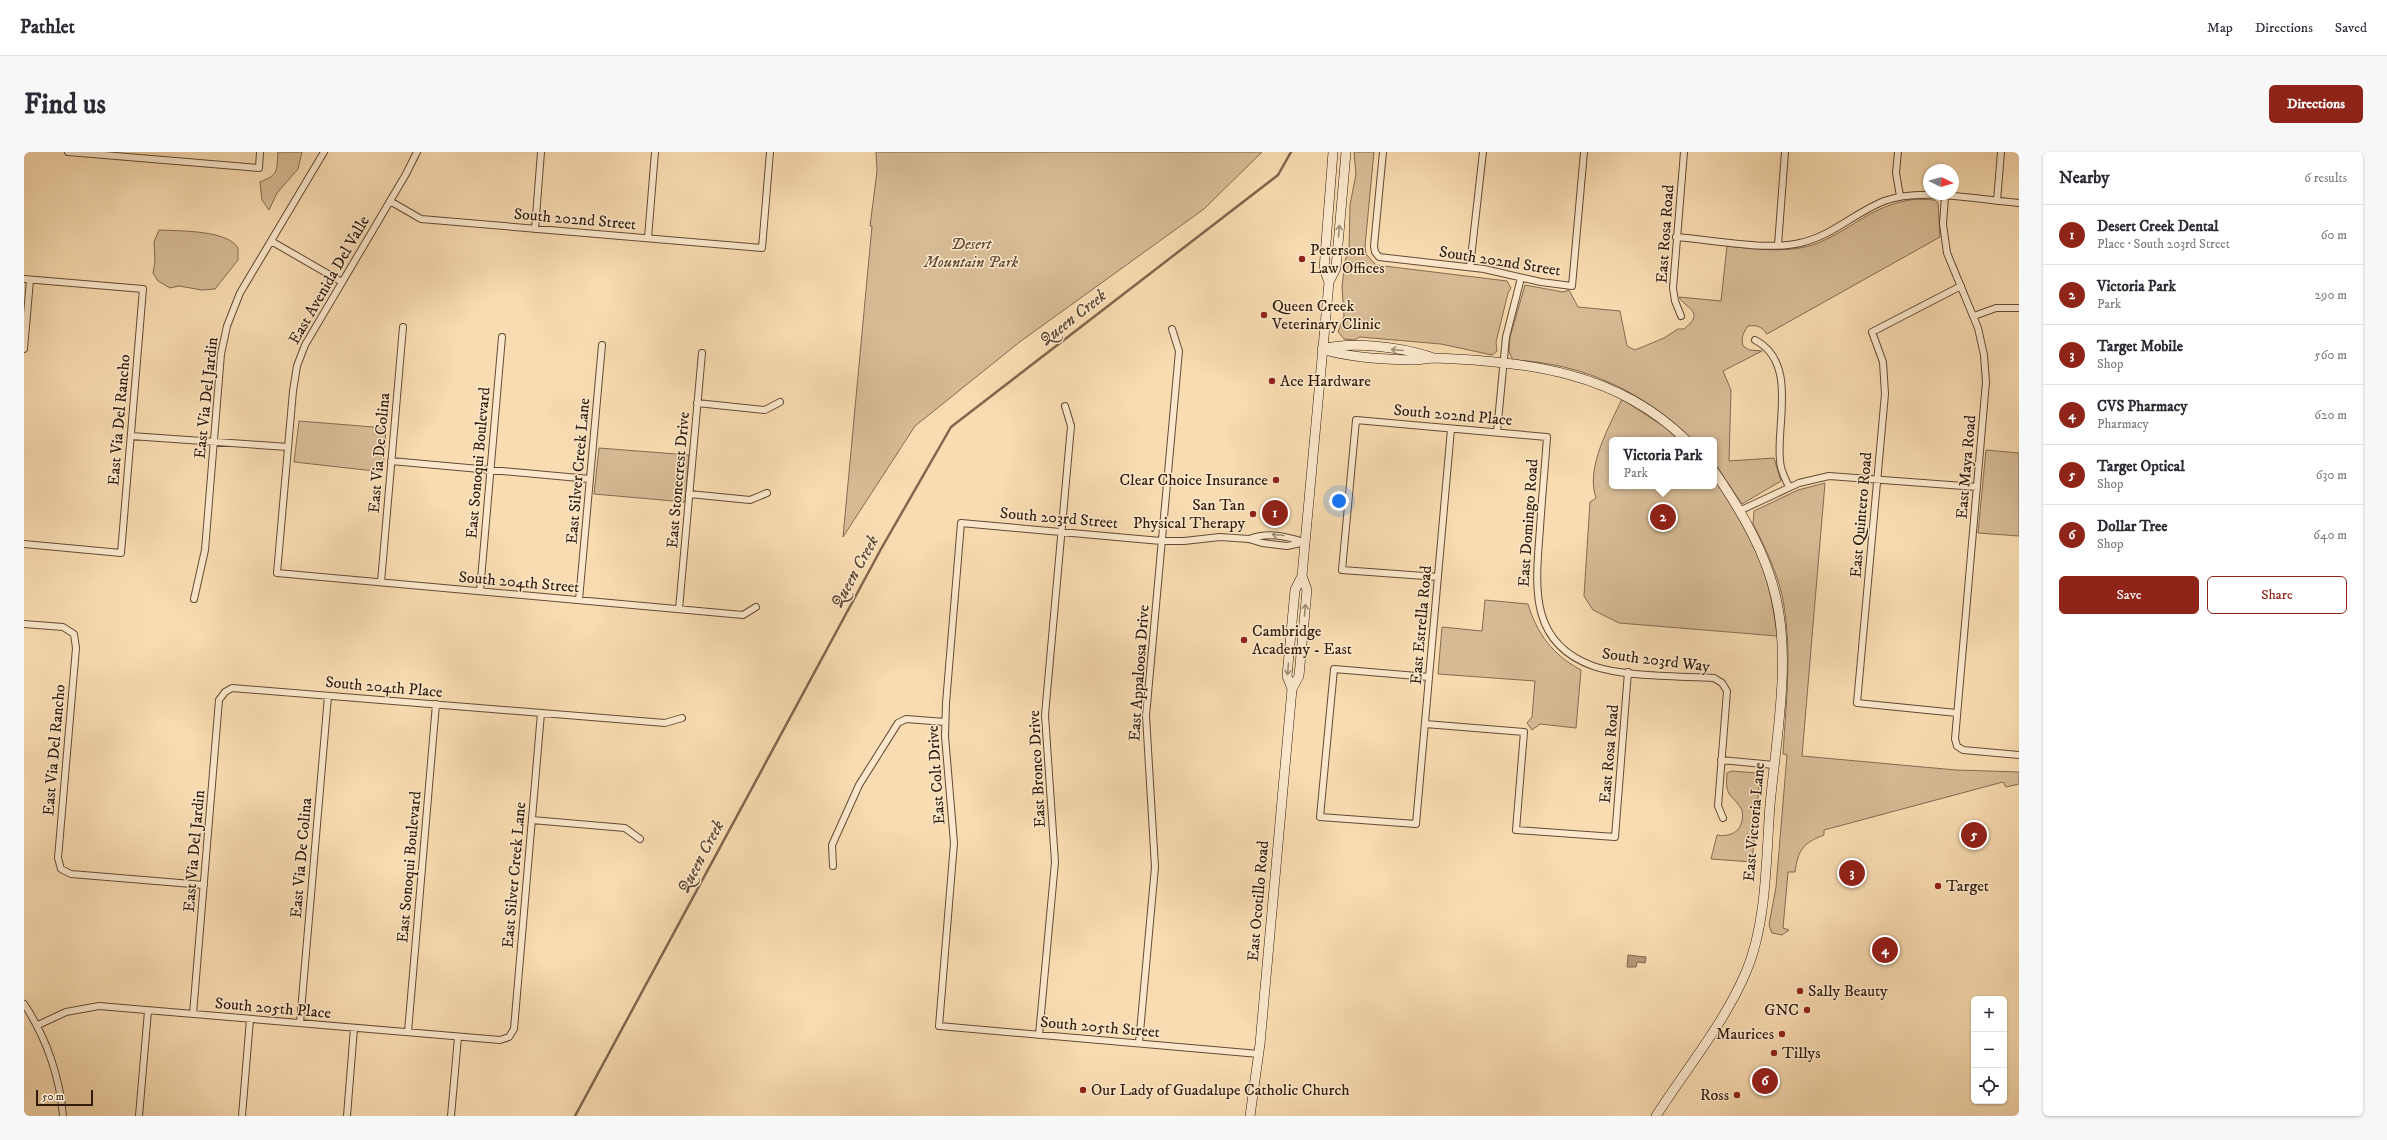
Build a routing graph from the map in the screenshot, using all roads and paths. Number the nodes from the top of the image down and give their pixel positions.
1 (68, 152) edge
2 (260, 152) edge
3 (324, 152) edge
4 (417, 152) edge
5 (541, 152) edge
6 (655, 152) edge
7 (770, 152) edge
8 (1333, 152) edge
9 (1346, 152) edge
10 (1383, 152) edge
11 (1482, 152) edge
12 (1584, 152) edge
13 (1684, 152) edge
14 (1785, 152) edge
15 (1898, 152) edge
16 (2001, 152) edge
17 (142, 155) edge
18 (1923, 195) edge
19 (1900, 196) junction
20 (1959, 197) edge
21 (1945, 200) edge
22 (390, 201) junction
23 (1997, 201) junction
24 (2019, 203) edge
25 (535, 229) junction
26 (1676, 237) junction
27 (648, 238) junction
28 (271, 241) junction
29 (1778, 246) junction
30 (1470, 267) junction
31 (1521, 278) junction
32 (27, 279) edge
33 (342, 282) junction
34 (1328, 282) junction
35 (1961, 286) junction
36 (2019, 308) edge
37 (1681, 316) dead end
38 (1974, 316) junction
39 (403, 326) dead end
40 (1172, 329) dead end
41 (502, 337) dead end
42 (1755, 340) dead end
43 (602, 345) dead end
44 (24, 349) edge
45 (1322, 349) junction
46 (702, 353) dead end
47 (1503, 364) junction
48 (780, 402) dead end
49 (697, 404) junction
50 (1066, 406) dead end
51 (1451, 428) junction
52 (1497, 432) junction
53 (131, 436) junction
54 (1547, 437) joint
55 (1683, 437) edge
56 (214, 442) junction
57 (288, 447) junction
58 (391, 461) junction
59 (490, 470) junction
60 (1717, 476) edge
61 (1878, 478) junction
62 (590, 479) junction
63 (1789, 487) junction
64 (1977, 488) junction
65 (767, 493) dead end
66 (689, 494) junction
67 (1739, 511) junction
68 (961, 523) joint
69 (1062, 531) junction
70 (1249, 538) junction
71 (1161, 541) junction
72 (1306, 542) junction
73 (24, 544) edge
74 (277, 573) joint
75 (1438, 577) junction
76 (381, 582) junction
77 (480, 591) junction
78 (194, 598) dead end
79 (579, 600) junction
80 (756, 607) dead end
81 (679, 609) junction
82 (24, 624) edge
83 (1549, 633) joint
84 (1628, 672) junction
85 (1429, 677) junction
86 (225, 692) joint
87 (328, 696) junction
88 (436, 704) junction
89 (541, 713) junction
90 (1957, 713) junction
91 (682, 718) dead end
92 (945, 722) junction
93 (1425, 724) junction
94 (2019, 755) edge
95 (1721, 760) junction
96 (1774, 765) junction
97 (1723, 818) dead end
98 (532, 820) junction
99 (640, 839) dead end
100 (833, 866) dead end
101 (204, 885) junction
102 (24, 1004) edge
103 (148, 1010) junction
104 (193, 1014) junction
105 (250, 1019) junction
106 (300, 1023) junction
107 (38, 1025) junction
108 (939, 1026) joint
109 (354, 1028) junction
110 (408, 1032) junction
111 (1039, 1035) junction
112 (458, 1037) junction
113 (509, 1037) joint
114 (1139, 1043) junction
115 (1259, 1054) junction
116 (63, 1116) edge
117 (139, 1116) edge
118 (242, 1116) edge
119 (347, 1116) edge
120 (451, 1116) edge
121 (1250, 1116) edge
122 (1656, 1116) edge

1 - 17 street
2 - 17 street
3 - 28 street, East Via Del Jardin
4 - 22 street, East Avenida Del Valle
5 - 25 street
6 - 27 street
7 - 27 street, South 202nd Street
8 - 34 main road, East Ocotillo Road
34 -> 9 main road, East Ocotillo Road
10 - 30 street, South 202nd Street
11 - 30 street
12 - 31 street, South 202nd Street
13 - 26 street, East Rosa Road
14 - 29 street
15 - 19 street
16 - 23 street
18 - 19 street
19 - 29 street
20 - 23 street
21 - 35 street, East Maya Road
22 - 25 street, South 202nd Street
22 - 33 street, East Avenida Del Valle
23 - 24 street
25 - 27 street, South 202nd Street
26 - 29 street
26 - 37 street, East Rosa Road
28 - 33 street
28 - 56 street, East Via Del Jardin
30 - 31 street, South 202nd Street
31 - 47 street
32 - 44 street
32 - 53 street, East Via Del Rancho
33 - 57 street, East Avenida Del Valle
34 - 45 main road, East Ocotillo Road
35 - 38 street, East Maya Road
35 - 61 street, East Quintero Road
36 - 38 street
38 - 64 street, East Maya Road
39 - 58 street, East Via De Colina
40 - 71 street, East Appaloosa Drive
41 - 59 street, East Sonoqui Boulevard
42 - 63 street
43 - 62 street, East Silver Creek Lane
45 - 47 main road
45 - 72 main road, East Ocotillo Road
46 - 49 street, East Stonecrest Drive
47 - 52 street
47 - 55 main road
48 - 49 street
49 - 66 street, East Stonecrest Drive
50 - 69 street, East Bronco Drive
51 - 52 street, South 202nd Place
51 - 75 street, East Estrella Road
51 - 75 street, South 202nd Place
52 - 54 street, South 202nd Place
53 - 56 street
53 - 73 street, East Via Del Rancho
54 - 83 street, East Domingo Road
56 - 57 street
56 - 78 street, East Via Del Jardin
57 - 74 street, East Avenida Del Valle
58 - 59 street
58 - 76 street, East Via De Colina
59 - 62 street
59 - 77 street, East Sonoqui Boulevard
60 - 67 main road, East Victoria Lane
61 - 63 street
61 - 64 street
61 - 90 street, East Quintero Road
62 - 79 street, East Silver Creek Lane
63 - 67 street
64 - 90 street, East Maya Road
65 - 66 street
66 - 81 street, East Stonecrest Drive
67 - 96 main road, East Victoria Lane
68 - 69 street, South 203rd Street
68 - 92 street, East Colt Drive
69 - 71 street, South 203rd Street
69 - 111 street, East Bronco Drive
70 - 71 street, South 203rd Street
70 - 72 street, South 203rd Street
72 -> 70 street, South 203rd Street
71 - 114 street, East Appaloosa Drive
72 - 115 main road, East Ocotillo Road
74 - 76 street, South 204th Street
75 - 85 street, East Estrella Road
76 - 77 street, South 204th Street
77 - 79 street, South 204th Street
79 - 81 street, South 204th Street
80 - 81 street, South 204th Street
82 - 101 street, East Via Del Rancho
83 - 84 street, South 203rd Way
84 - 93 street, East Rosa Road
84 - 95 street, South 203rd Way
85 - 93 street, East Estrella Road
85 - 93 street, East Estrella Road
86 - 87 street, South 204th Place
86 - 101 street, East Via Del Jardin
87 - 88 street, South 204th Place
87 - 106 street, East Via De Colina
88 - 89 street, South 204th Place
88 - 110 street, East Sonoqui Boulevard
89 - 91 street, South 204th Place
89 - 98 street, East Silver Creek Lane
90 - 94 street, East Maya Road
92 - 100 street
92 - 108 street, East Colt Drive
95 - 96 street
95 - 97 street
96 - 122 main road, East Victoria Lane
98 - 99 street
98 - 113 street, East Silver Creek Lane
101 - 104 street, East Via Del Jardin
102 - 107 street
103 - 104 street, South 205th Place
103 - 107 street, South 205th Place
103 - 117 street
104 - 105 street, South 205th Place
105 - 106 street, South 205th Place
105 - 118 street
106 - 109 street, South 205th Place
107 - 116 street
108 - 111 street, South 205th Street
109 - 110 street, South 205th Place
109 - 119 street
110 - 112 street, South 205th Place
111 - 114 street, South 205th Street
112 - 113 street, South 205th Place
112 - 120 street
114 - 115 street, South 205th Street
115 - 121 main road, East Ocotillo Road

